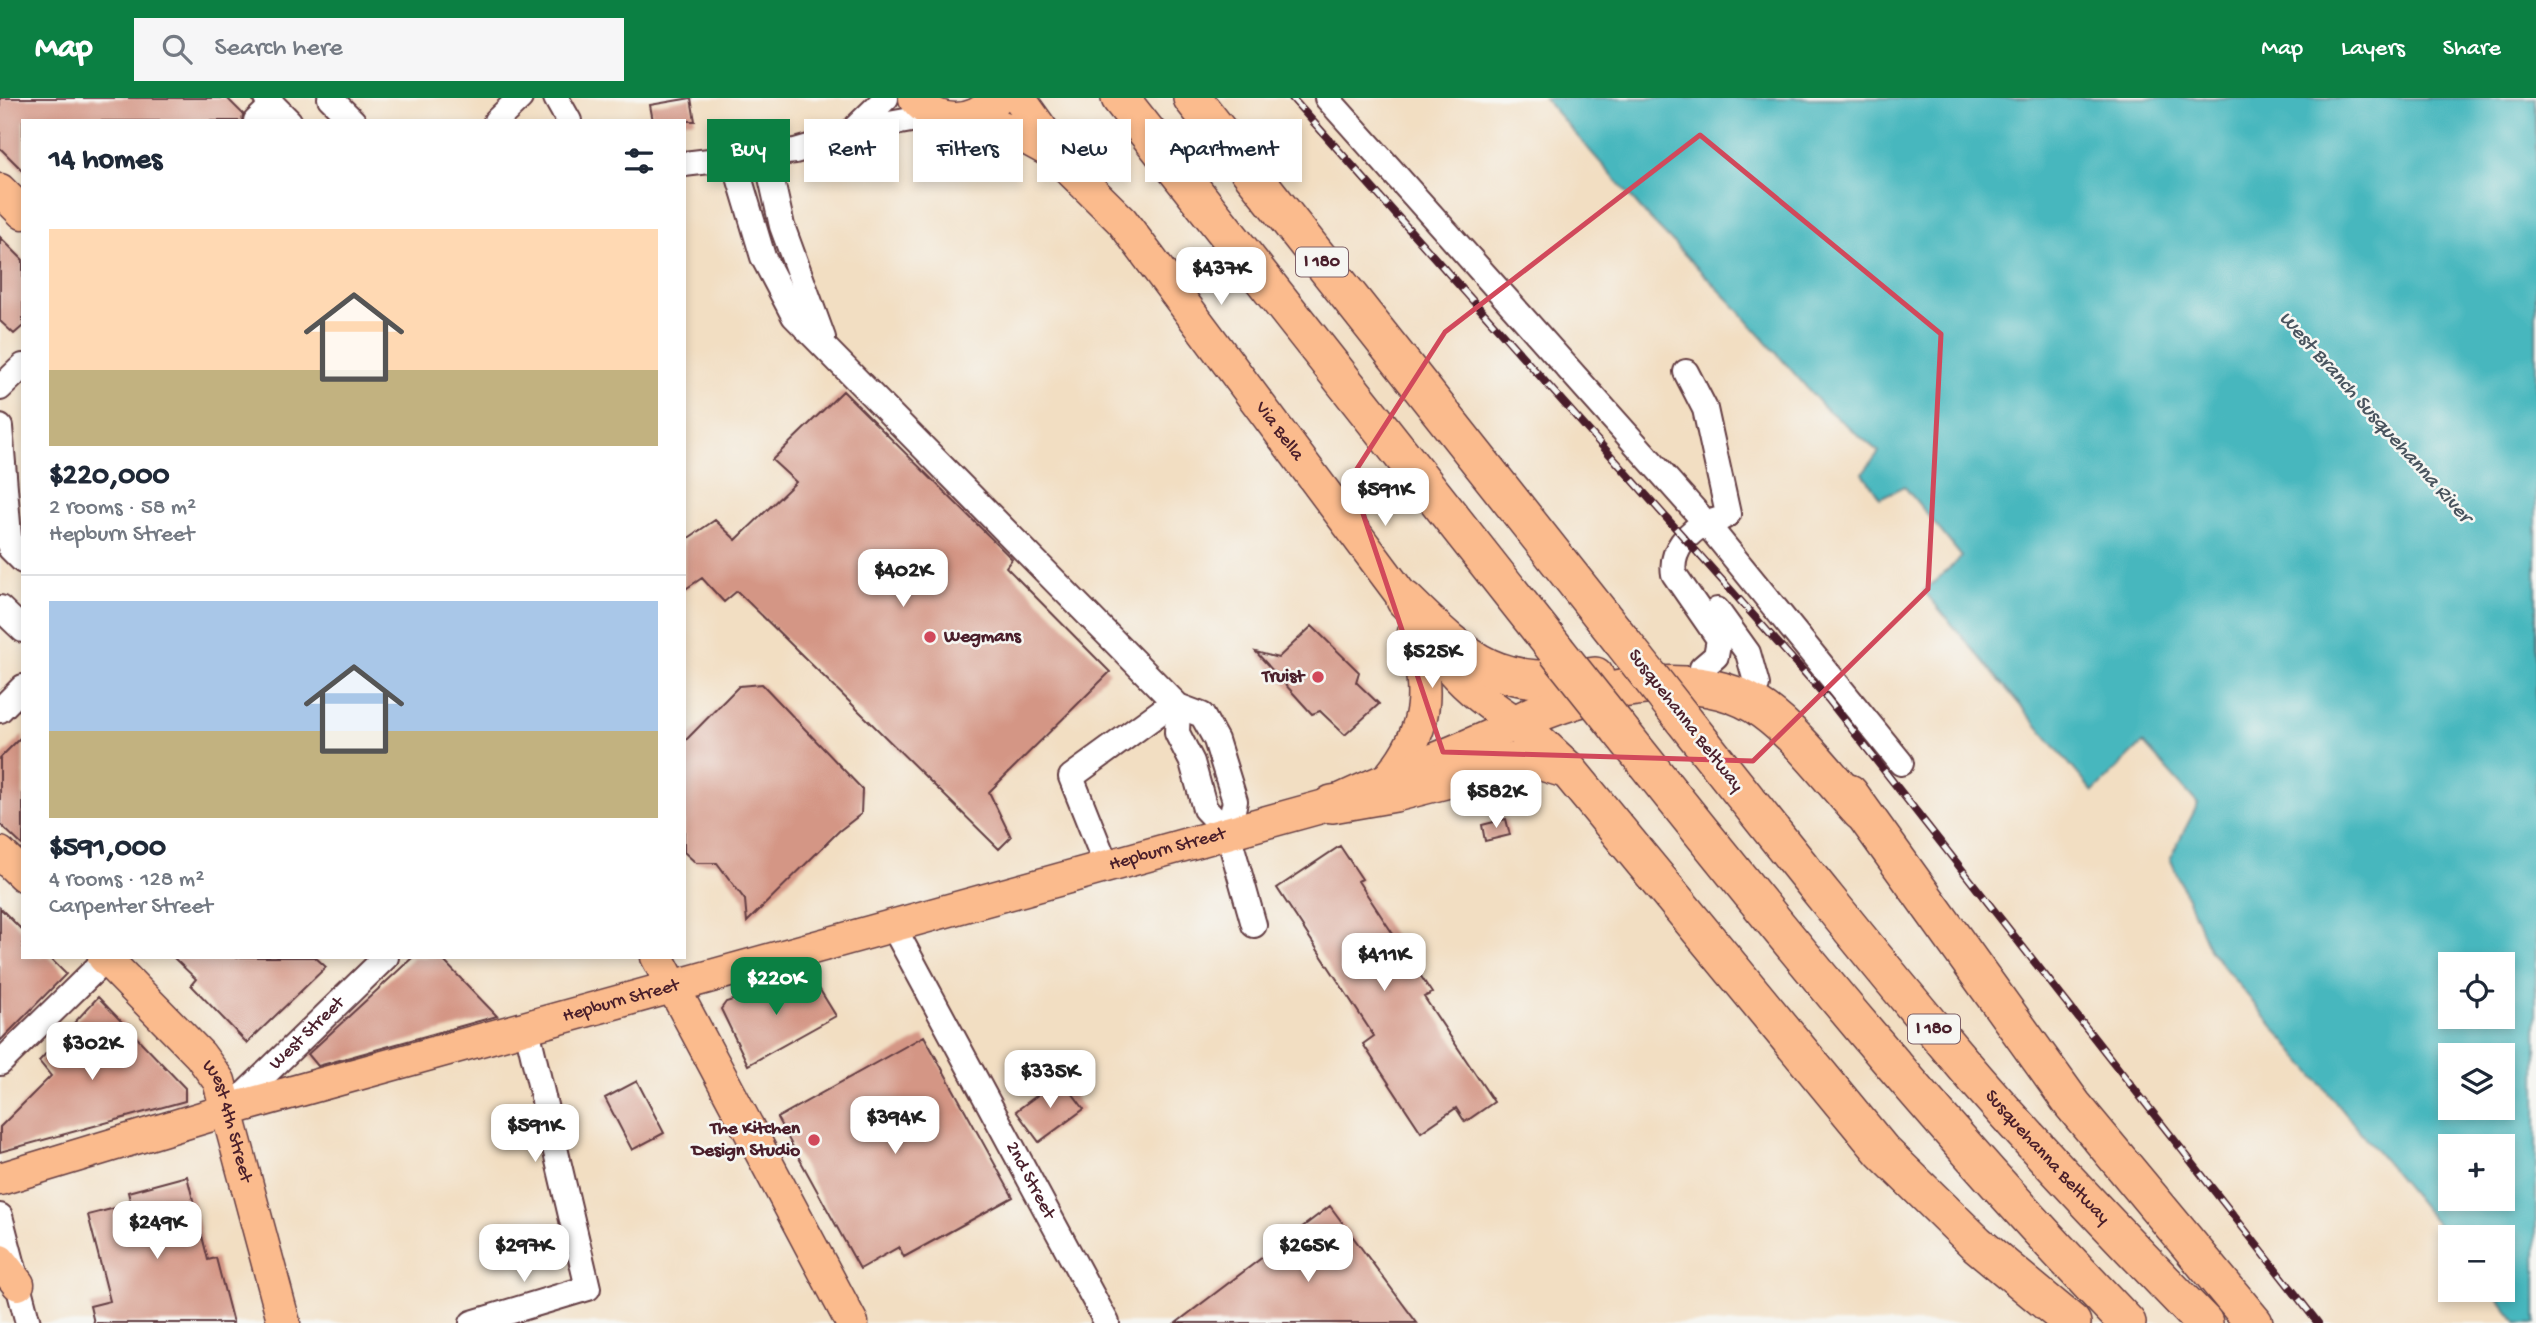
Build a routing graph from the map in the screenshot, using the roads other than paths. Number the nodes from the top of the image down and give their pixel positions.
1 (330, 98) edge
2 (520, 98) edge
3 (556, 98) edge
4 (886, 98) edge
5 (1019, 98) edge
6 (1120, 98) edge
7 (1192, 98) edge
8 (1327, 98) edge
9 (924, 107) edge
10 (985, 107) edge
11 (351, 119) edge
12 (498, 119) edge
13 (568, 119) edge
14 (867, 119) edge
15 (892, 119) edge
16 (1037, 122) edge
17 (1037, 144) edge
18 (707, 162) edge
19 (686, 164) edge
20 (741, 182) edge
21 (772, 182) edge
22 (1084, 182) edge
23 (0, 190) edge
24 (21, 211) edge
25 (836, 359) junction
26 (21, 368) edge
27 (1686, 372) dead end
28 (0, 388) edge
29 (0, 427) edge
30 (15, 508) edge
31 (1706, 523) junction
32 (1675, 554) junction
33 (21, 559) edge
34 (1405, 600) junction
35 (0, 608) edge
36 (21, 628) edge
37 (1702, 668) junction
38 (1757, 685) junction
39 (21, 689) edge
40 (1176, 704) junction
41 (0, 710) edge
42 (1517, 723) junction
43 (1901, 763) dead end
44 (1568, 770) junction
45 (1390, 776) junction
46 (1332, 804) junction
47 (1861, 812) junction
48 (1228, 833) junction
49 (0, 853) edge
50 (1107, 867) junction
51 (21, 874) edge
52 (1254, 925) dead end
53 (893, 926) junction
54 (105, 959) edge
55 (107, 959) edge
56 (384, 959) edge
57 (658, 959) edge
58 (673, 987) junction
59 (527, 1029) junction
60 (0, 1063) edge
61 (228, 1110) junction
62 (0, 1179) edge
63 (0, 1216) edge
64 (9, 1272) edge
65 (28, 1323) edge
66 (284, 1323) edge
67 (472, 1323) edge
68 (852, 1323) edge
69 (1107, 1323) edge
70 (2072, 1323) edge
71 (2127, 1323) edge
72 (2204, 1323) edge
73 (2254, 1323) edge

1 - 11 street
2 - 12 street
3 - 13 street
4 - 14 street
5 - 16 main road, Via Bella
6 - 71 highway, I 180, bridge
7 - 72 highway, Susquehanna Beltway / I 180, bridge
8 - 31 street
9 - 10 main road
9 - 15 street
10 - 17 main road, Via Bella
18 - 19 street
20 - 25 street
21 - 25 street
22 - 34 main road, Via Bella
23 - 24 main road
25 - 40 street
26 - 28 street
27 - 31 street
29 - 30 street
30 - 33 street
31 - 32 street
31 - 43 street
32 - 37 street
32 - 38 street
34 - 37 highway
34 - 42 main road, Via Bella
34 - 45 main road
35 - 36 street
37 - 38 highway
38 - 47 highway
39 - 41 street
40 - 48 street
40 - 50 street
42 - 44 highway
42 - 45 main road, Hepburn Street
42 - 47 highway
44 - 46 highway
44 - 70 highway
45 - 46 main road, Hepburn Street
46 - 48 main road, Hepburn Street
47 - 73 highway
48 - 50 main road, Hepburn Street
48 - 52 street
49 - 51 main road
50 - 53 main road, Hepburn Street
53 - 58 main road, Hepburn Street
53 - 69 street, 2nd Street
54 - 60 street
55 - 61 main road, West 4th Street
56 - 61 street, West Street
57 - 58 main road
58 - 59 main road, Hepburn Street
58 - 68 main road
59 - 61 main road, Hepburn Street
59 - 67 street
61 - 62 main road, Hepburn Street
61 - 66 main road, West 4th Street
63 - 64 street
64 - 65 street

